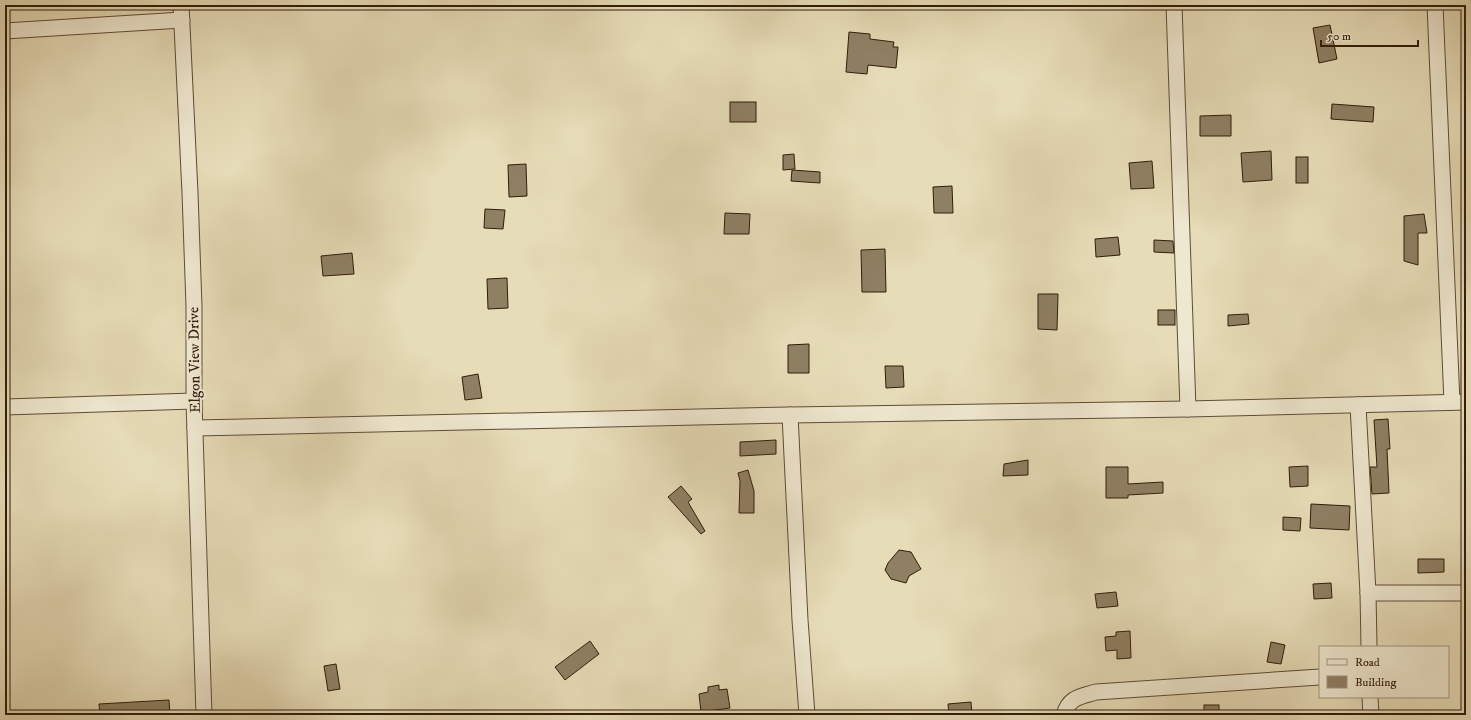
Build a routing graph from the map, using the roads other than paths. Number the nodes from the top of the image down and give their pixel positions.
1 (181, 5) edge
2 (1174, 5) edge
3 (1435, 5) edge
4 (182, 20) junction
5 (5, 31) edge
6 (194, 401) junction
7 (1459, 402) edge
8 (1358, 405) junction
9 (5, 407) edge
10 (1188, 409) junction
11 (790, 415) junction
12 (195, 428) junction
13 (1368, 593) junction
14 (1466, 593) edge
15 (1368, 646) edge
16 (1319, 677) edge
17 (1370, 698) edge
18 (204, 715) edge
19 (807, 715) edge
20 (1064, 715) edge
21 (1371, 715) edge

1 - 4 street, Elgon View Drive
2 - 10 street
3 - 7 street
4 - 5 street
4 - 6 street, Elgon View Drive
6 - 9 street
6 - 12 street, Elgon View Drive
7 - 8 street
8 - 10 street
8 - 13 street
10 - 11 street
11 - 12 street
11 - 19 street
12 - 18 street, Elgon View Drive
13 - 14 street
13 - 15 street
16 - 20 street
17 - 21 street

